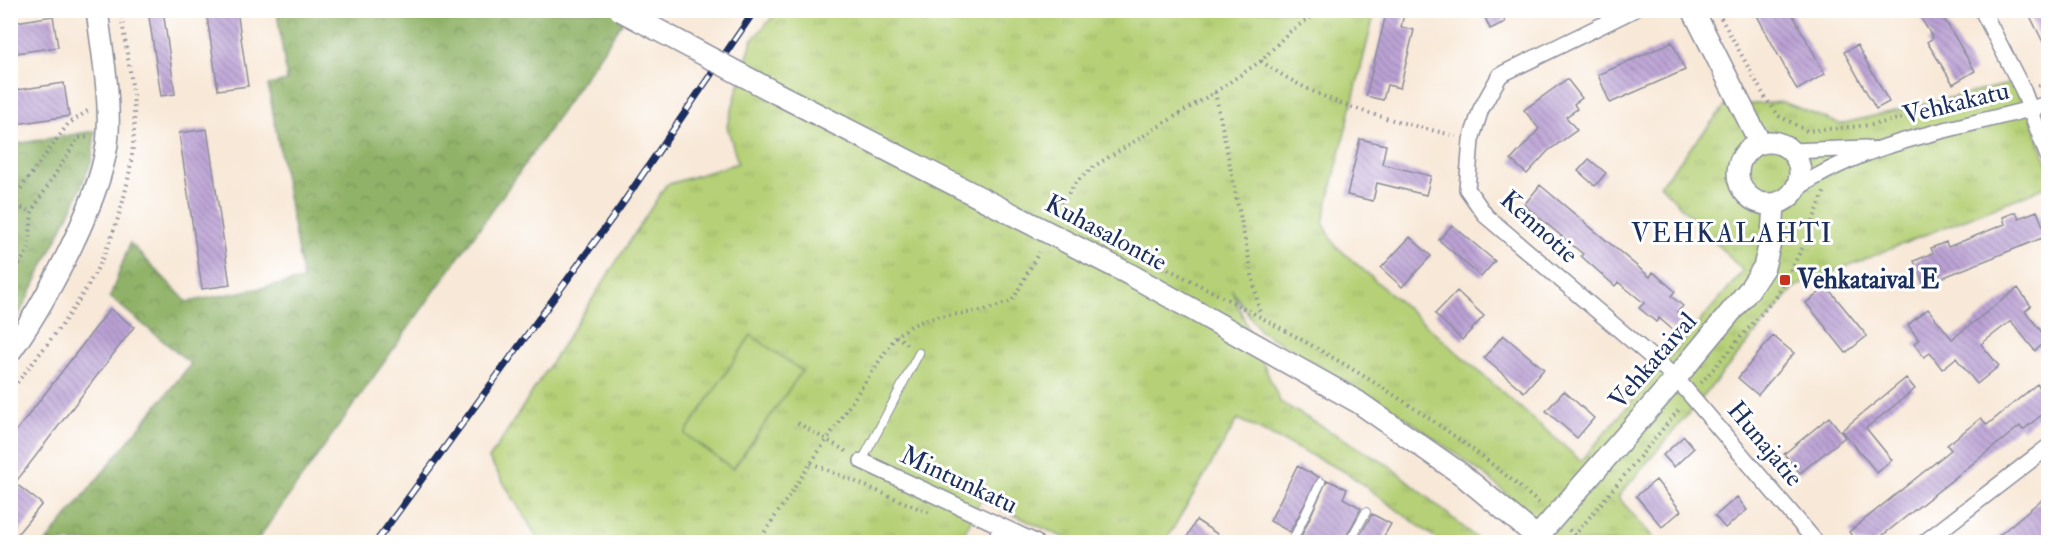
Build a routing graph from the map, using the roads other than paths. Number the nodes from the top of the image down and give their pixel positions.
1 (97, 10) edge
2 (620, 10) edge
3 (1633, 10) edge
4 (1693, 10) edge
5 (1982, 10) edge
6 (2049, 104) edge
7 (2030, 109) junction
8 (1760, 143) junction
9 (1875, 148) junction
10 (1791, 152) junction
11 (2049, 157) edge
12 (1796, 189) junction
13 (1774, 204) junction
14 (10, 352) edge
15 (920, 352) dead end
16 (1676, 378) junction
17 (2049, 447) edge
18 (862, 461) joint
19 (1321, 482) dead end
20 (1366, 512) dead end
21 (1002, 527) junction
22 (1540, 540) edge
23 (994, 543) edge
24 (1035, 543) edge
25 (1292, 543) edge
26 (1349, 543) edge
27 (1816, 543) edge
28 (1925, 543) edge

1 - 14 street
2 - 22 street, Kuhasalontie, bridge
3 - 16 street, Kennotie
4 - 8 street
5 - 7 street
6 - 7 street, Vehkakatu
7 - 9 street, Vehkakatu
7 - 11 street
8 - 10 street
8 - 13 street
9 - 10 street, Vehkakatu
9 - 12 street, Vehkakatu
10 - 12 street
12 - 13 street
13 - 16 street, Vehkataival
15 - 18 lane
16 - 22 street, Vehkataival
16 - 27 street, Hunajatie
17 - 28 street
18 - 21 street, Mintunkatu
19 - 25 lane
20 - 26 lane
21 - 23 street
21 - 24 street, Mintunkatu

